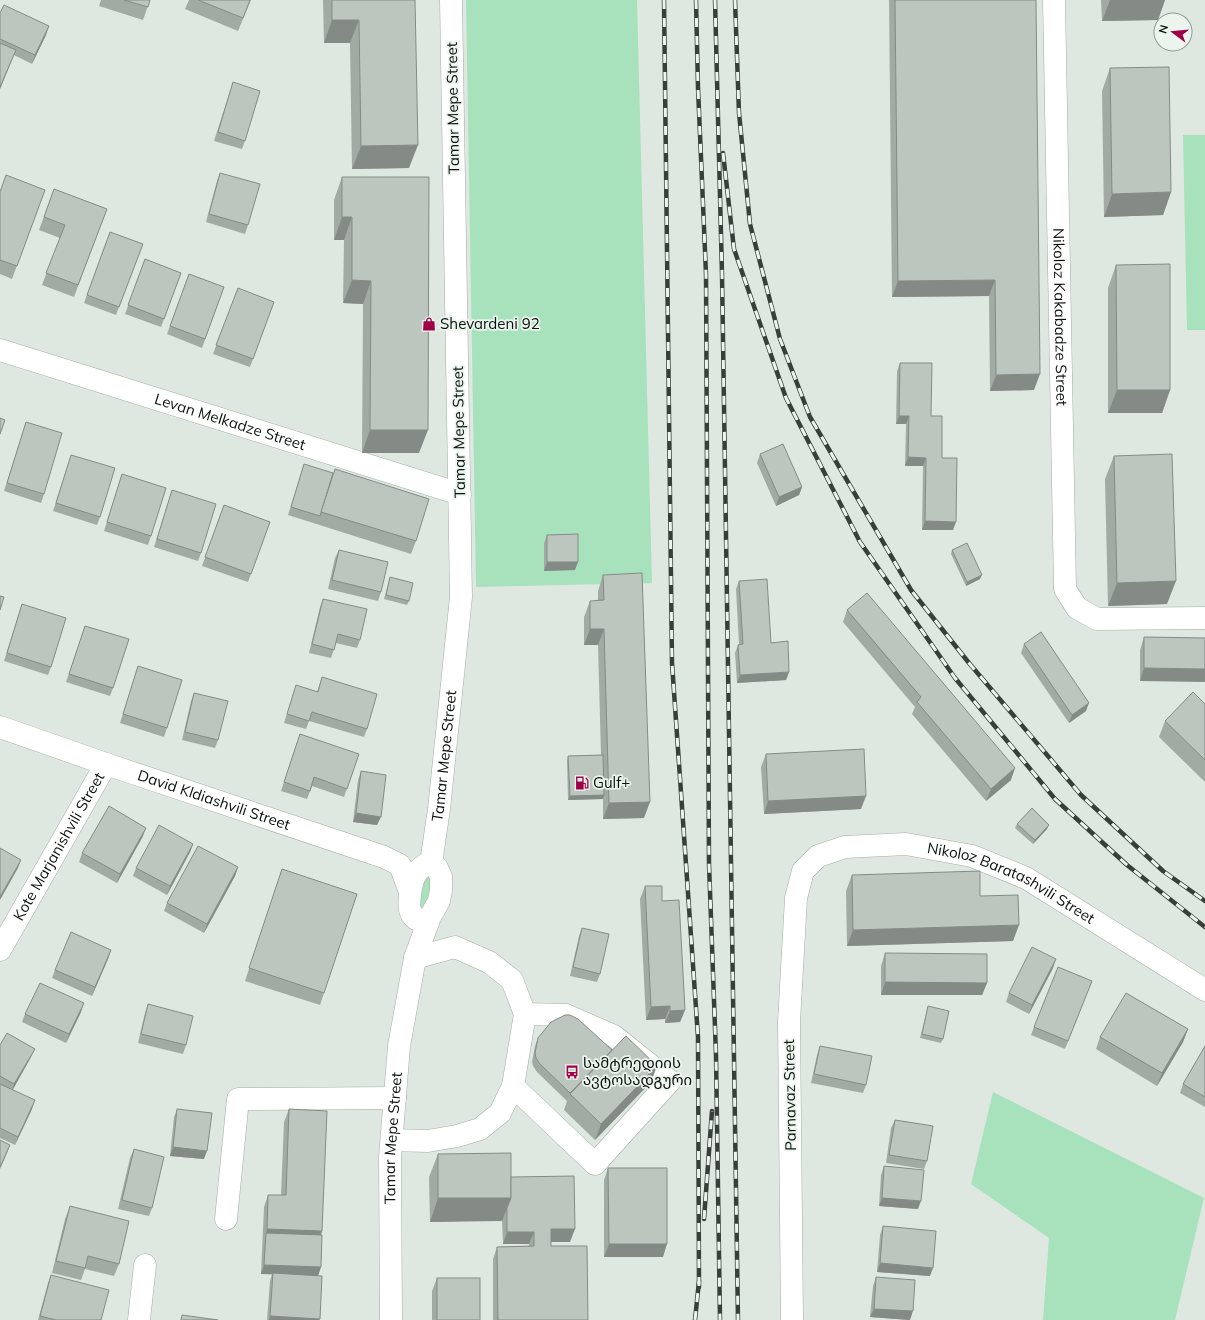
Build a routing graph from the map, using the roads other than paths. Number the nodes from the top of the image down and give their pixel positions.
1 (451, 0) edge
2 (1054, 0) edge
3 (0, 350) edge
4 (460, 494) junction
5 (1205, 618) edge
6 (0, 727) edge
7 (106, 764) junction
8 (431, 863) junction
9 (803, 871) joint
10 (417, 907) junction
11 (0, 950) edge
12 (415, 958) junction
13 (1205, 990) edge
14 (525, 1014) junction
15 (513, 1086) junction
16 (395, 1098) junction
17 (392, 1140) junction
18 (226, 1219) dead end
19 (145, 1265) dead end
20 (139, 1320) edge
21 (391, 1320) edge
22 (792, 1320) edge

1 - 4 street, Tamar Mepe Street
2 - 5 street, Nikoloz Kakabadze Street
3 - 4 street, Levan Melkadze Street
4 - 8 street, Tamar Mepe Street
6 - 7 street, David Kldiashvili Street
7 - 10 street, David Kldiashvili Street
7 - 11 street, Kote Marjanishvili Street
8 - 10 street, Tamar Mepe Street
8 - 10 street, Tamar Mepe Street
9 - 13 street, Nikoloz Baratashvili Street
9 - 22 street, Parnavaz Street
10 - 12 street, Tamar Mepe Street
12 - 14 street
12 - 16 street, Tamar Mepe Street
14 - 15 street
14 - 15 street
15 - 17 street
16 - 17 street, Tamar Mepe Street
16 - 18 street
17 - 21 street, Tamar Mepe Street
19 - 20 street

